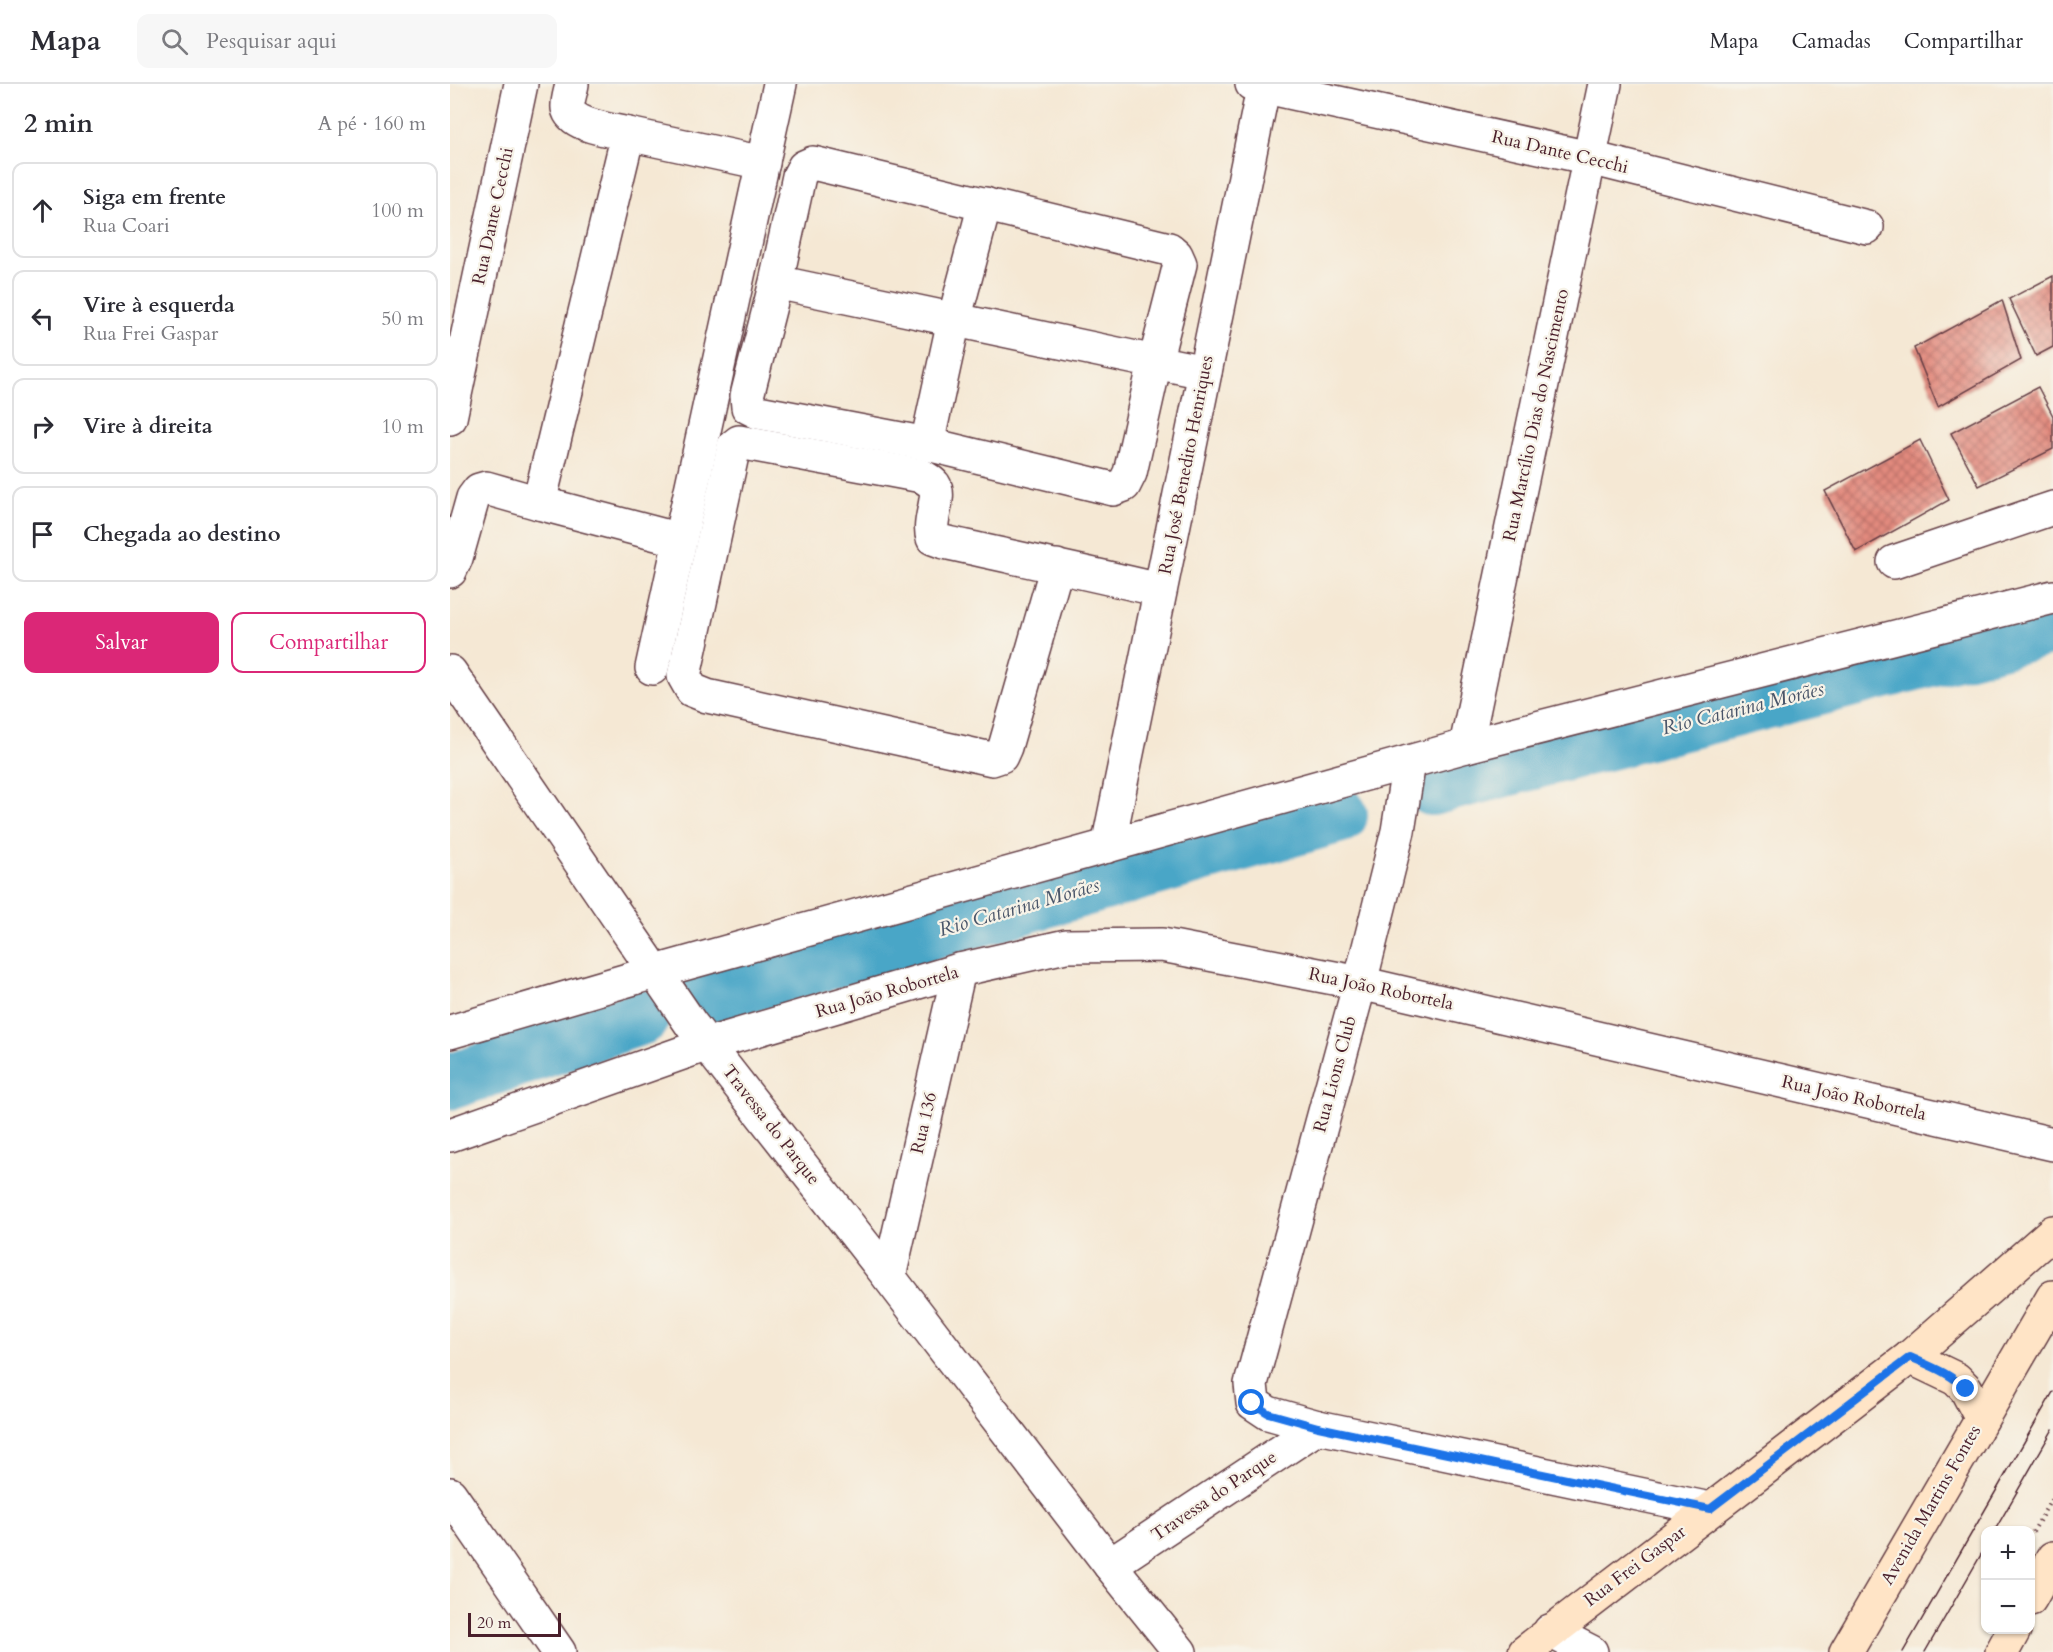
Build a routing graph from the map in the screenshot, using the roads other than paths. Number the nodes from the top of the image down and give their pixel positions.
1 (521, 84) edge
2 (572, 84) edge
3 (780, 84) edge
4 (1605, 84) edge
5 (1259, 85) edge
6 (627, 134) junction
7 (1590, 158) junction
8 (763, 164) junction
9 (985, 204) junction
10 (1867, 227) dead end
11 (776, 282) junction
12 (954, 320) junction
13 (1155, 362) junction
14 (1204, 372) junction
15 (450, 418) edge
16 (927, 444) junction
17 (539, 503) junction
18 (2053, 508) edge
19 (680, 540) junction
20 (1894, 562) dead end
21 (1056, 566) junction
22 (450, 571) edge
23 (1160, 590) junction
24 (2053, 597) edge
25 (652, 668) dead end
26 (450, 672) edge
27 (1466, 746) junction
28 (1408, 773) junction
29 (1108, 846) junction
30 (959, 970) junction
31 (662, 982) junction
32 (1360, 983) junction
33 (450, 1032) edge
34 (700, 1034) junction
35 (450, 1135) edge
36 (2053, 1144) edge
37 (2053, 1232) edge
38 (889, 1277) junction
39 (2053, 1297) edge
40 (1910, 1357) junction
41 (1982, 1419) junction
42 (1318, 1427) junction
43 (450, 1494) edge
44 (1710, 1509) junction
45 (2053, 1558) edge
46 (1110, 1565) junction
47 (2039, 1595) edge
48 (1550, 1631) junction
49 (2011, 1634) edge
50 (559, 1652) edge
51 (1180, 1652) edge
52 (1525, 1652) edge
53 (1591, 1652) edge
54 (1846, 1652) edge
55 (2002, 1652) edge

1 - 15 street, Rua Dante Cecchi
2 - 6 street
3 - 8 street
4 - 7 street, Rua Marcílio Dias do Nascimento
5 - 7 street, Rua Dante Cecchi
5 - 14 street, Rua José Benedito Henriques
6 - 8 street
6 - 17 street
7 - 10 street, Rua Dante Cecchi
7 - 27 street, Rua Marcílio Dias do Nascimento
8 - 19 street
9 - 11 street
9 - 12 street
9 - 13 street
11 - 12 street
11 - 16 street
12 - 13 street
12 - 16 street
13 - 14 street
13 - 16 street
14 - 23 street, Rua José Benedito Henriques
17 - 19 street
17 - 22 street
18 - 20 street
19 - 25 street
21 - 21 street
21 - 23 street
23 - 29 street, Rua José Benedito Henriques
24 - 27 street
26 - 31 street, Travessa do Parque
27 - 28 street
28 - 29 street
28 - 32 street, Rua Lions Club
29 - 31 street
30 - 32 street, Rua João Robortela
30 - 34 street, Rua João Robortela
30 - 38 street, Rua 136
31 - 33 street
31 - 34 street, Travessa do Parque
32 - 36 street, Rua João Robortela
32 - 42 street, Rua Lions Club
34 - 35 street, Rua João Robortela
34 - 38 street, Travessa do Parque
37 - 40 street, Rua Frei Gaspar
38 - 46 street, Travessa do Parque
39 - 41 street, Avenida Martins Fontes
40 - 41 street
40 - 44 street, Rua Frei Gaspar
41 - 54 street, Avenida Martins Fontes
42 - 44 street
42 - 46 street, Travessa do Parque
43 - 50 street
44 - 48 street, Rua Frei Gaspar
45 - 47 street
46 - 51 street, Travessa do Parque
48 - 52 street, Rua Frei Gaspar
48 - 53 street
49 - 55 street

